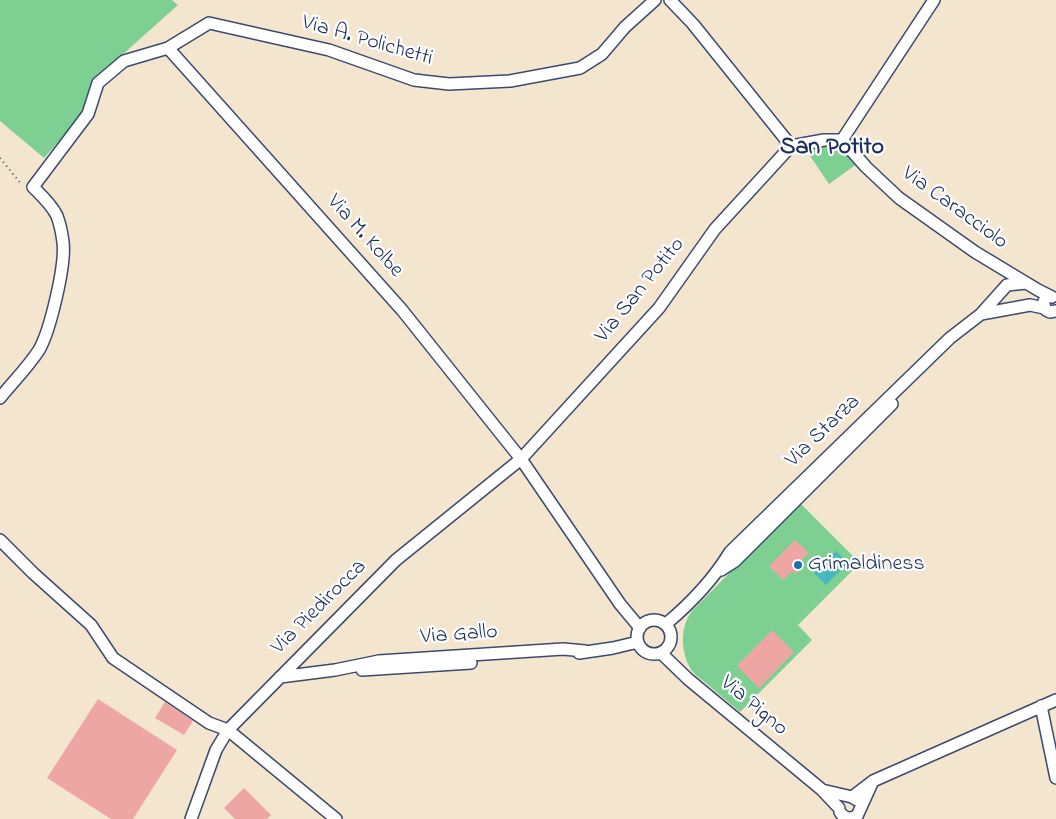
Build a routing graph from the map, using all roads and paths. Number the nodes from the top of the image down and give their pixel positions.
1 (655, 0) edge
2 (670, 0) edge
3 (934, 0) edge
4 (168, 48) junction
5 (842, 140) junction
6 (791, 146) junction
7 (0, 158) edge
8 (33, 187) junction
9 (1026, 283) junction
10 (1054, 298) edge
11 (1052, 312) edge
12 (981, 314) junction
13 (0, 398) edge
14 (521, 459) junction
15 (0, 540) edge
16 (666, 624) junction
17 (640, 628) junction
18 (638, 642) junction
19 (661, 653) junction
20 (280, 677) junction
21 (1056, 700) edge
22 (1041, 706) junction
23 (228, 730) junction
24 (1053, 753) edge
25 (1056, 778) edge
26 (872, 782) junction
27 (821, 789) junction
28 (850, 797) junction
29 (843, 815) edge
30 (858, 815) edge
31 (191, 819) edge
32 (336, 819) edge

1 - 4 street, Via A. Polichetti
2 - 6 street
3 - 5 street
4 - 8 street, Via A. Polichetti
4 - 14 street, Via M. Kolbe
5 - 6 street
5 - 9 street, Via Caracciolo
6 - 14 street, Via San Potito
7 - 8 path
8 - 13 street
9 - 10 street, Via Caracciolo
9 - 12 street, Via Starza
10 - 11 street
11 - 12 street
12 - 16 street, Via Starza
14 - 17 street
14 - 20 street, Via Piedirocca
15 - 23 street
16 - 17 street
16 - 19 street
17 - 18 street
18 - 19 street
18 - 20 street, Via Gallo
19 - 27 street, Via Pigno
20 - 23 street, Via Piedirocca
21 - 22 street
22 - 24 street
22 - 26 street
23 - 31 street, Via Piedirocca
23 - 32 street
24 - 25 street
26 - 28 street
26 - 30 street
27 - 28 street, Via Pigno
27 - 29 street, Via Pigno
28 - 29 street
28 - 30 street
29 - 30 street

